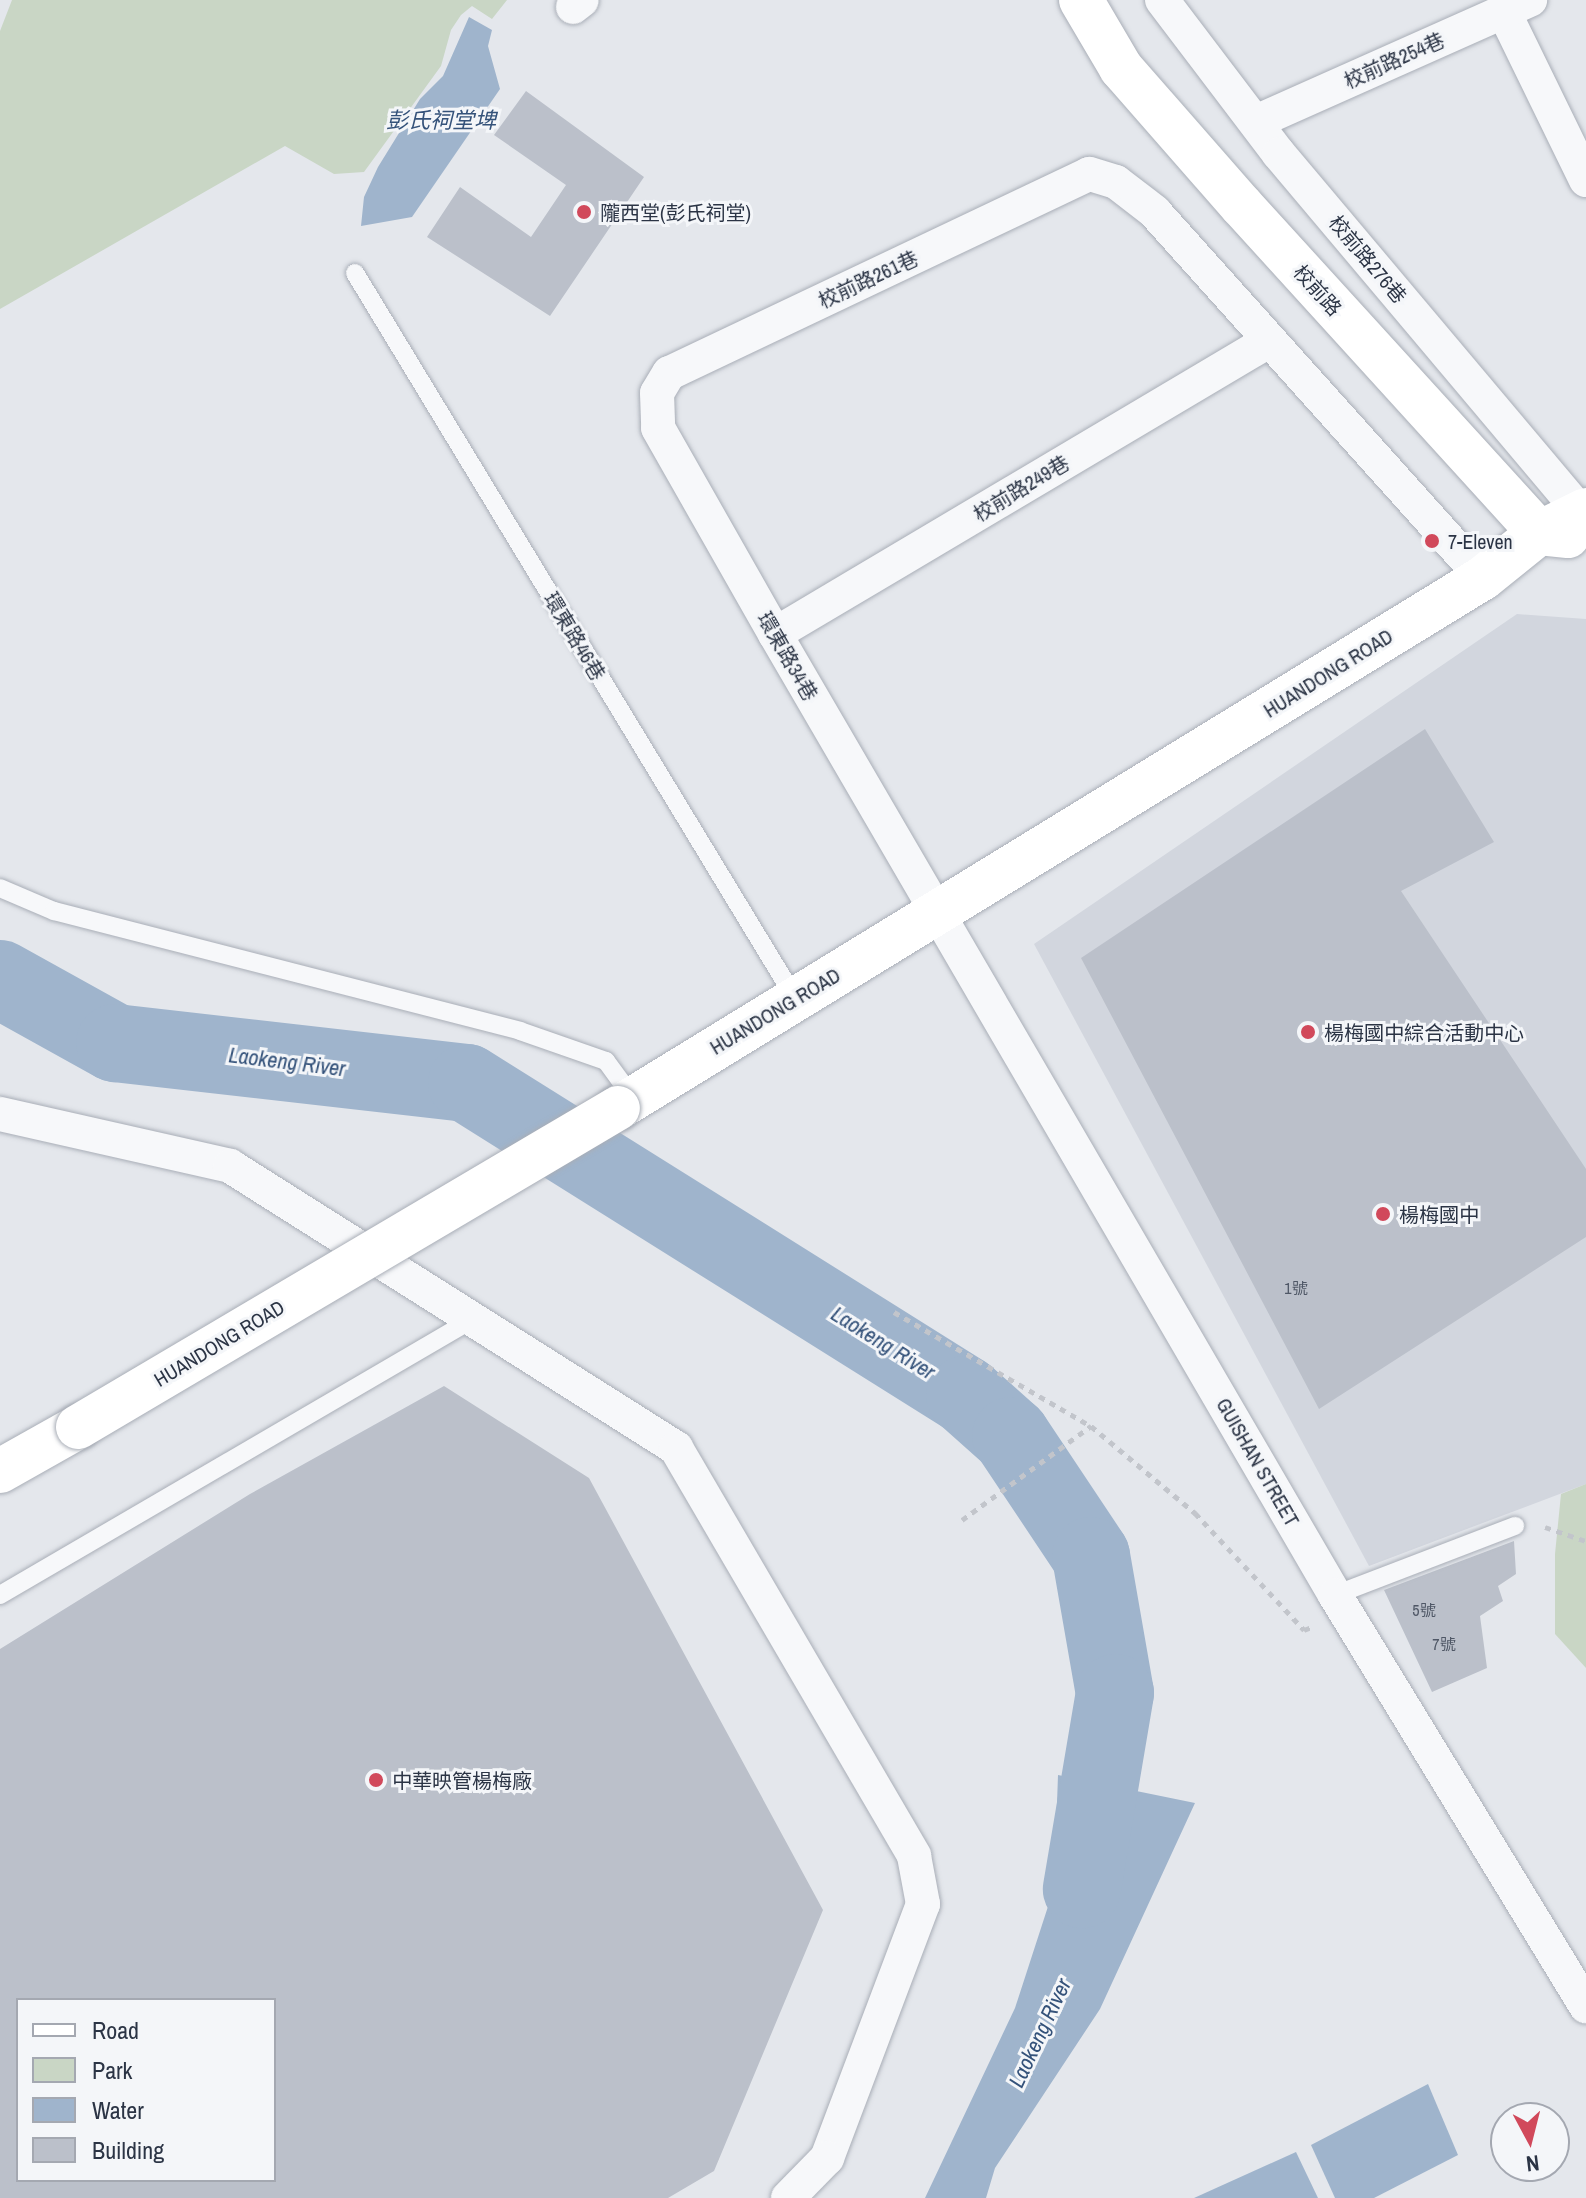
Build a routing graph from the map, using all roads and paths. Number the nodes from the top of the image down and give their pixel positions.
1 (1081, 0) edge
2 (1162, 0) edge
3 (1517, 6) edge
4 (1258, 121) junction
5 (1586, 180) edge
6 (355, 273) dead end
7 (1267, 342) junction
8 (657, 393) joint
9 (1584, 521) edge
10 (1539, 533) junction
11 (1483, 578) junction
12 (775, 634) junction
13 (0, 888) edge
14 (936, 913) junction
15 (795, 998) junction
16 (626, 1103) junction
17 (0, 1114) edge
18 (894, 1312) dead end
19 (473, 1319) junction
20 (1091, 1426) junction
21 (0, 1471) edge
22 (962, 1520) dead end
23 (1515, 1526) joint
24 (1586, 1541) edge
25 (0, 1595) edge
26 (1340, 1604) junction
27 (1586, 2007) edge
28 (788, 2198) edge

1 - 10 street, 校前路
2 - 4 street, 校前路276巷
3 - 4 street, 校前路254巷
3 - 5 street
4 - 9 street, 校前路276巷
6 - 15 lane, 環東路46巷
7 - 8 street, 校前路261巷
7 - 11 street
7 - 12 street, 校前路249巷
8 - 12 street, 環東路34巷
9 - 10 street
10 - 11 street, HUANDONG ROAD
11 - 14 street, HUANDONG ROAD
12 - 14 street, 環東路34巷
13 - 16 lane
14 - 15 street, HUANDONG ROAD
14 - 26 street, GUISHAN STREET
15 - 16 street, HUANDONG ROAD
16 - 21 street, HUANDONG ROAD, bridge
17 - 19 street
18 - 20 path
19 - 25 lane
19 - 28 street
20 - 22 path
20 - 26 path
23 - 24 path
23 - 26 lane
26 - 27 street, GUISHAN STREET

